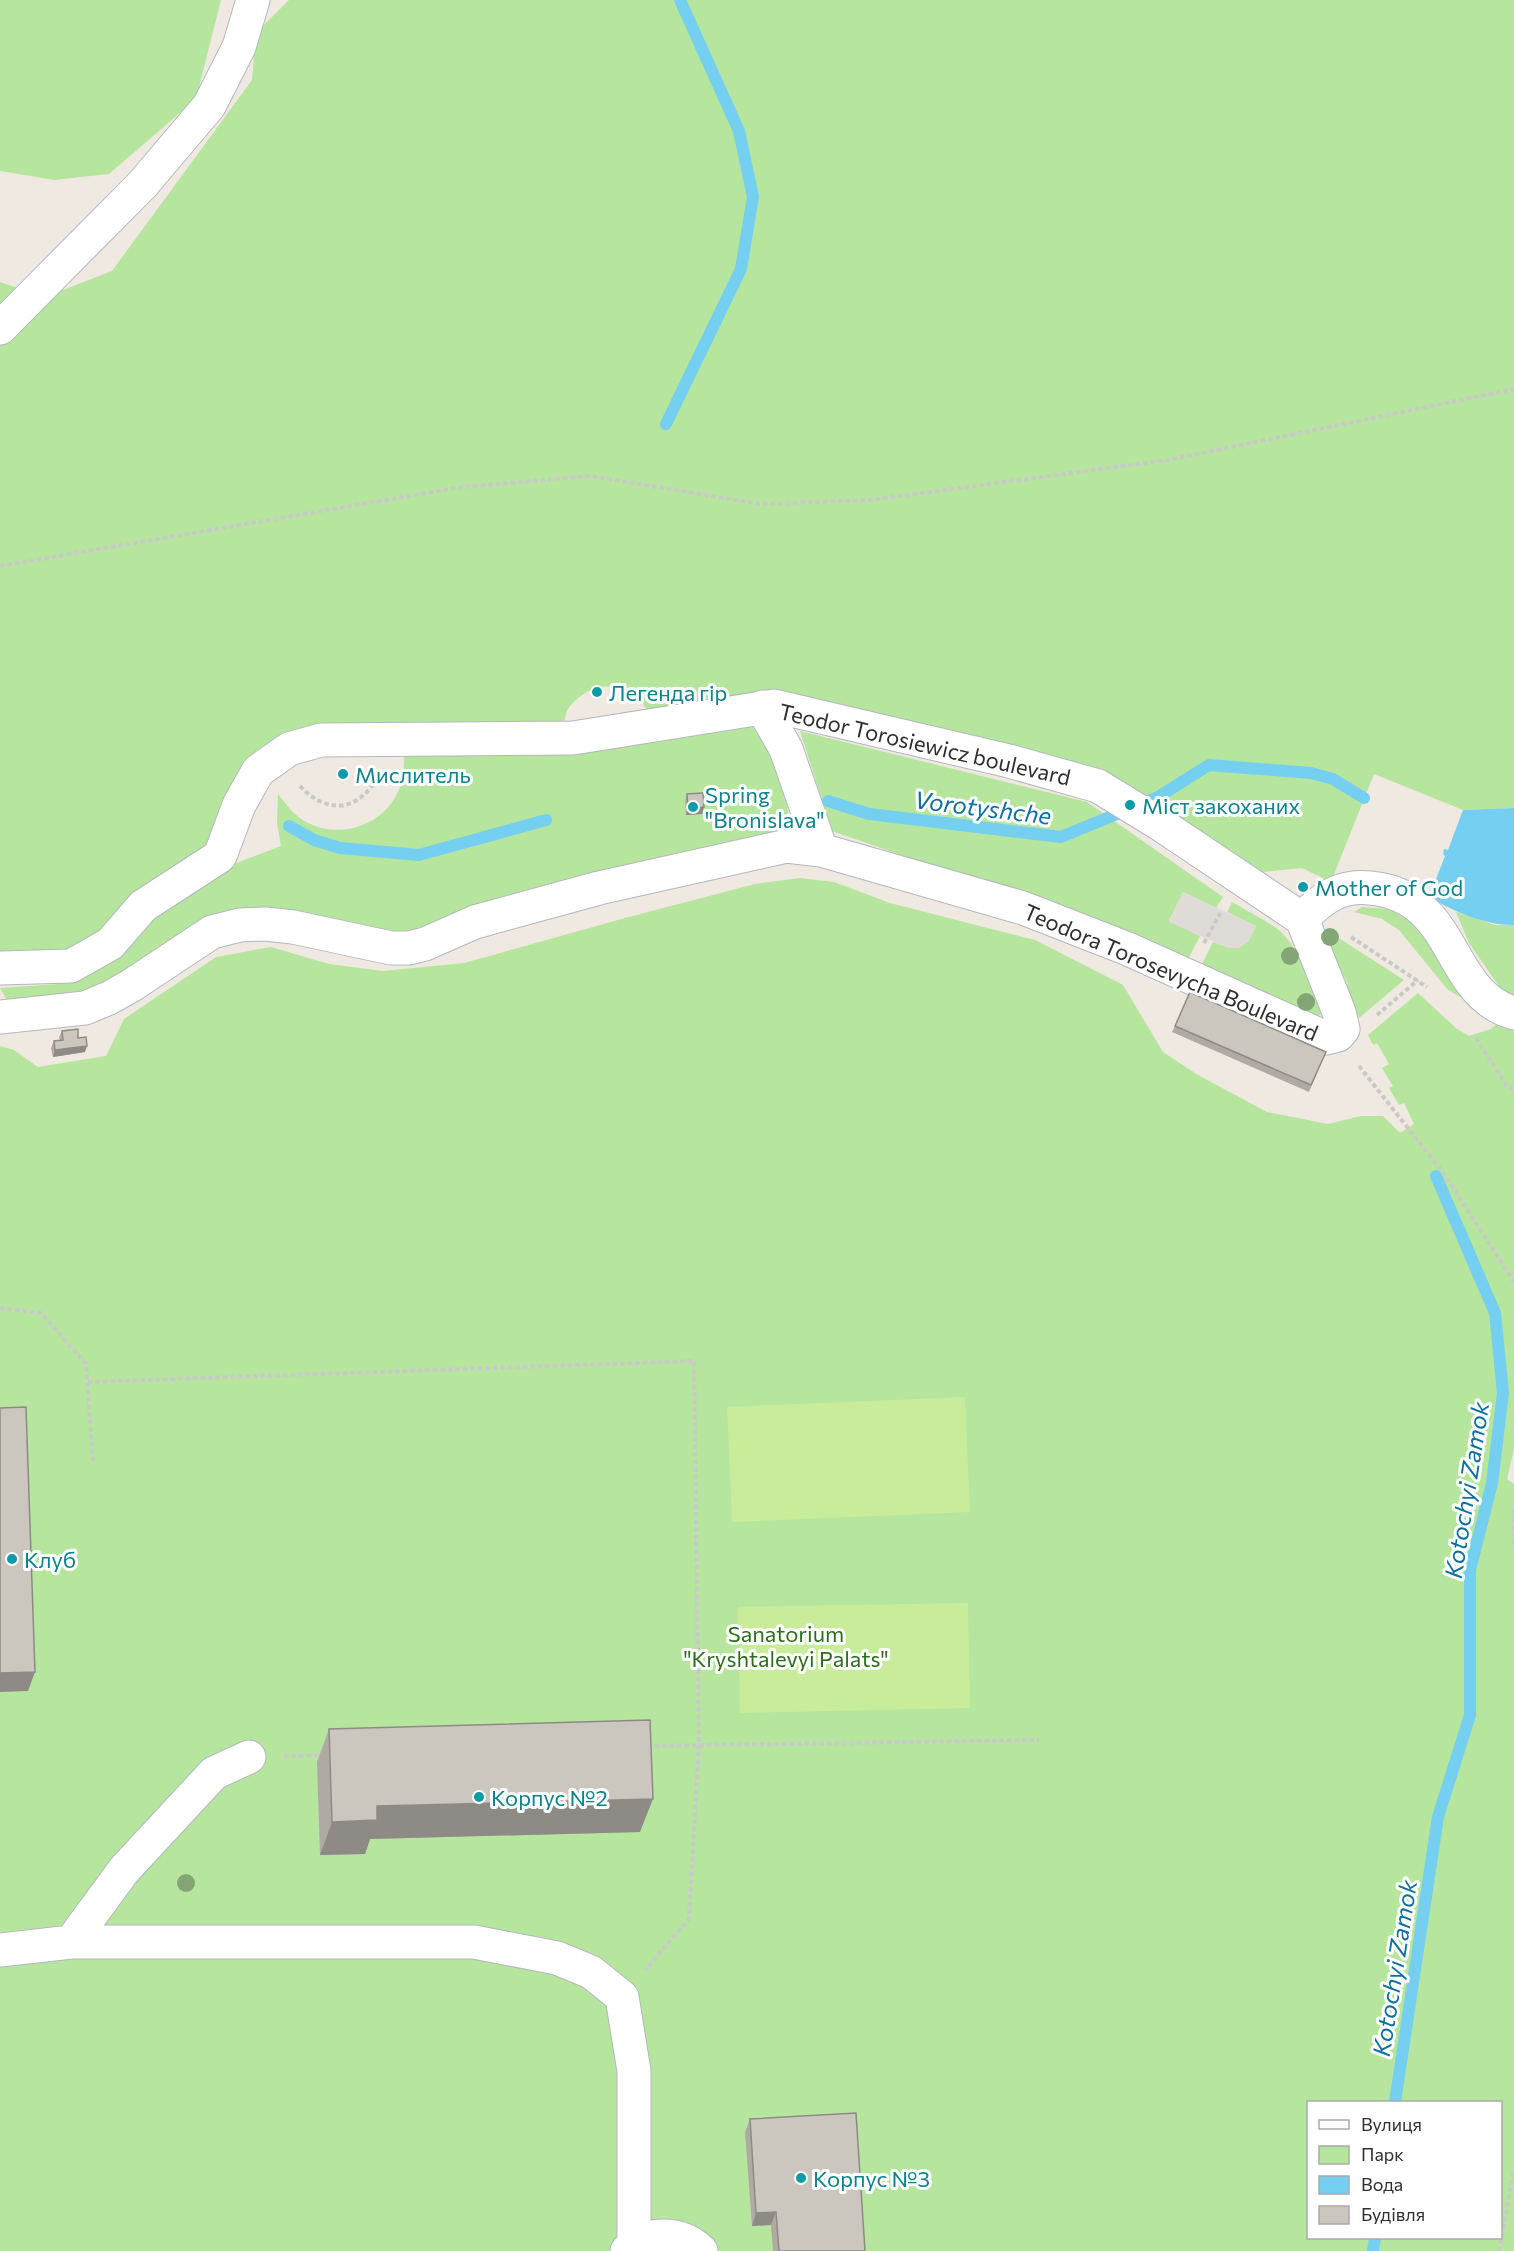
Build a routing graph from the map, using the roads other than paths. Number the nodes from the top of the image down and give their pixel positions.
1 (253, 0) edge
2 (0, 328) edge
3 (762, 707) junction
4 (821, 850) junction
5 (1306, 915) junction
6 (0, 968) edge
7 (1514, 1012) edge
8 (0, 1017) edge
9 (249, 1757) road end
10 (71, 1942) junction
11 (0, 1950) edge
12 (630, 2248) edge
13 (701, 2251) edge

1 - 2 street
3 - 4 street
3 - 5 street, Teodor Torosiewicz boulevard
3 - 6 street, Teodor Torosiewicz boulevard
4 - 5 street, Teodora Torosevycha Boulevard
4 - 8 street, Teodora Torosevycha Boulevard
5 - 7 street
9 - 10 street
10 - 11 street
10 - 12 street
12 - 13 street

